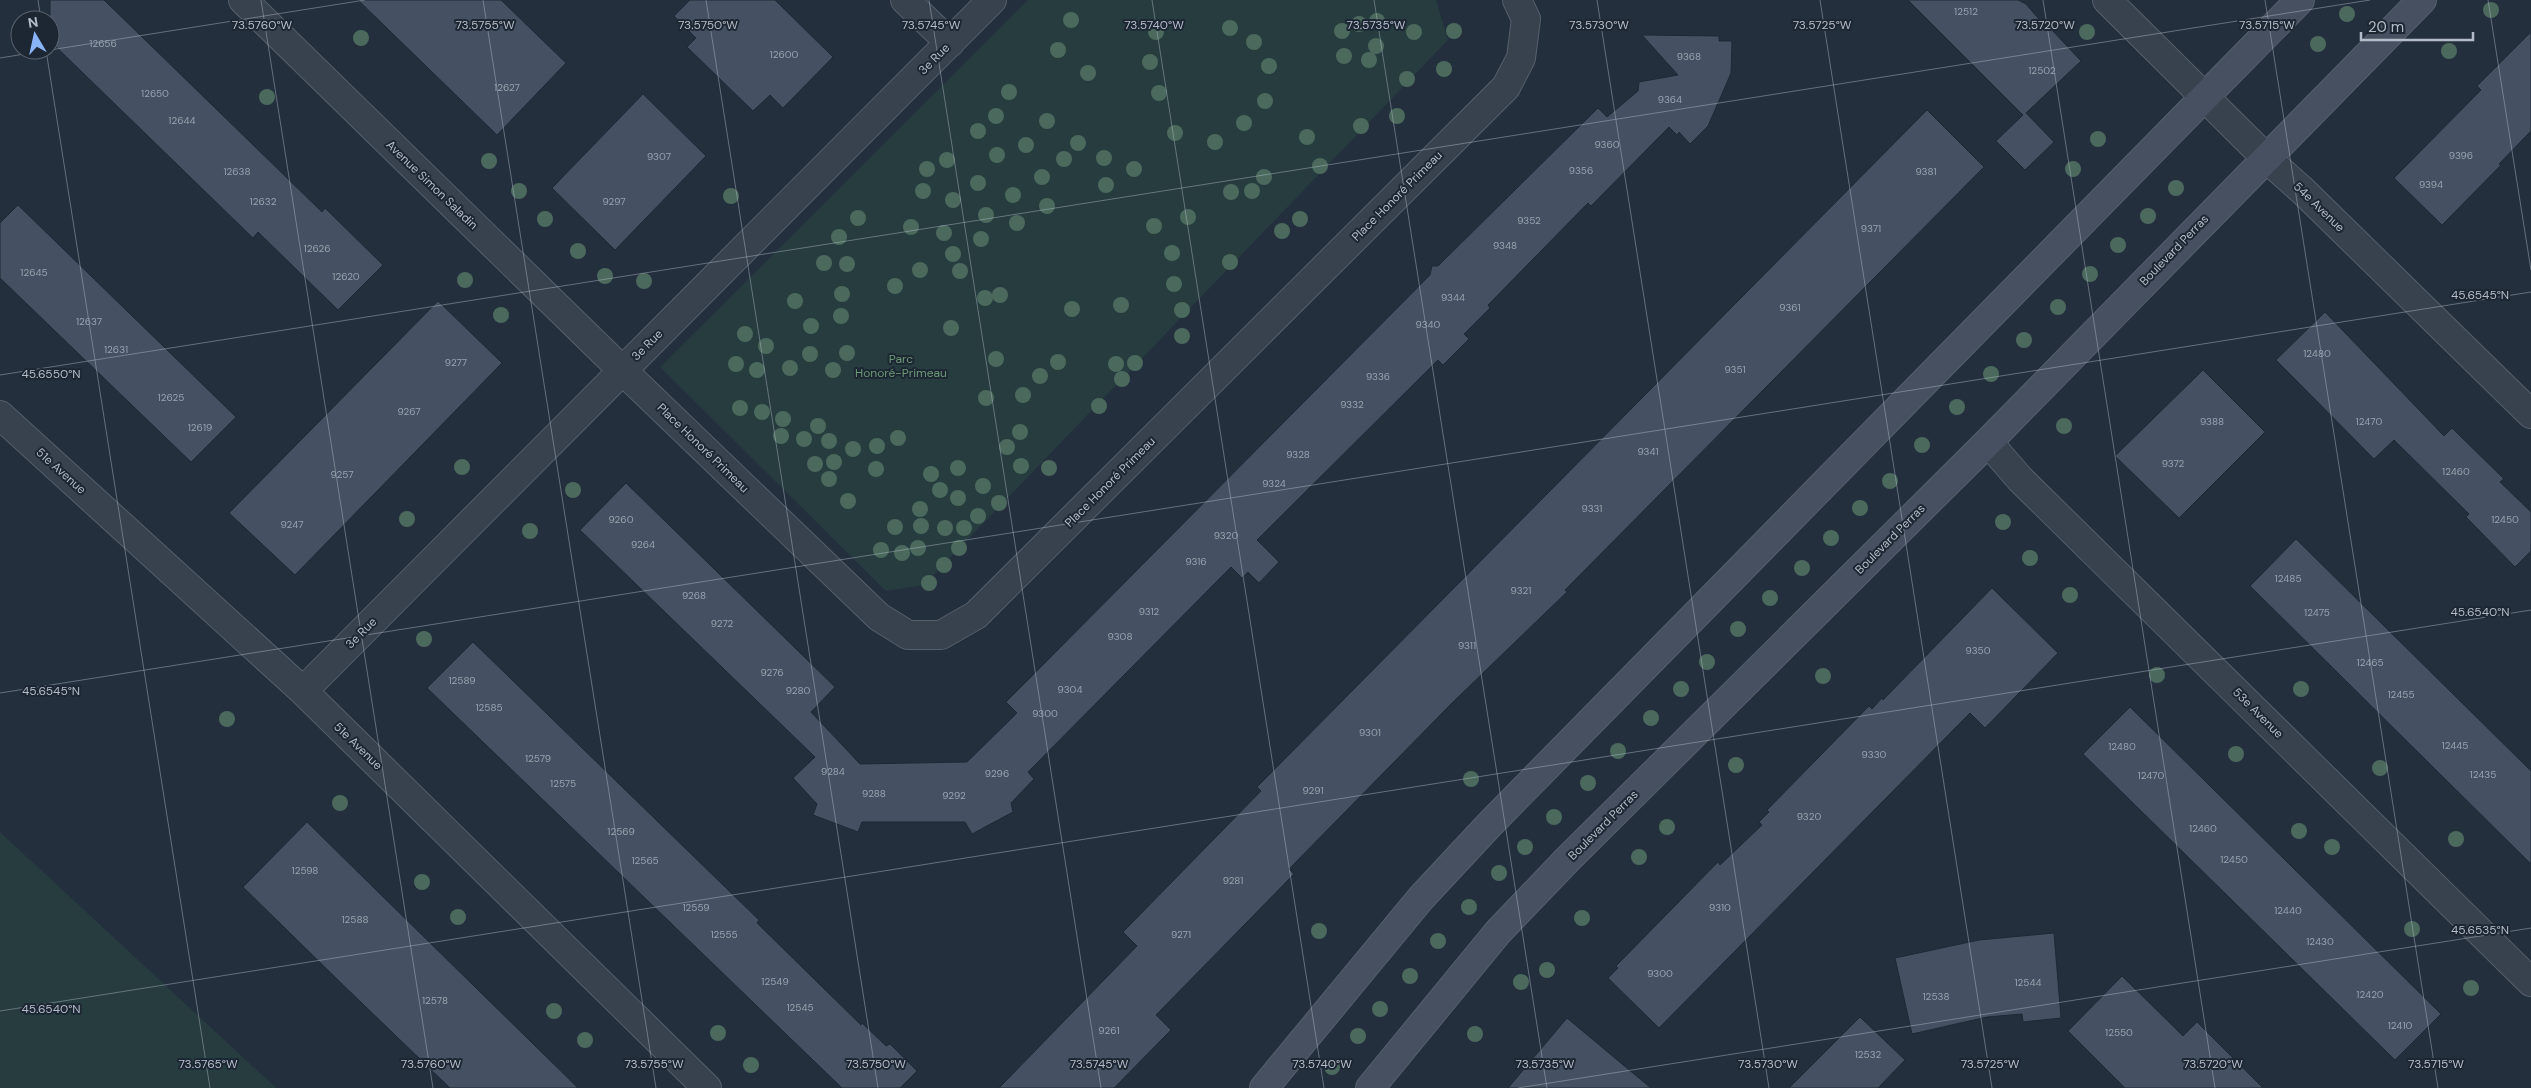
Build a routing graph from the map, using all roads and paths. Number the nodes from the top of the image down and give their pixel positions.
1 (243, 0) edge
2 (905, 0) edge
3 (992, 0) edge
4 (1517, 0) edge
5 (2107, 0) edge
6 (2300, 0) edge
7 (2422, 0) edge
8 (950, 43) junction
9 (2206, 97) junction
10 (2266, 158) junction
11 (622, 370) junction
12 (2531, 414) edge
13 (0, 415) edge
14 (1988, 442) junction
15 (303, 692) junction
16 (2531, 982) edge
17 (707, 1088) edge
18 (1264, 1088) edge
19 (1370, 1088) edge

1 - 11 street, Avenue Simon Saladin
2 - 8 street
3 - 8 street, 3e Rue
4 - 11 street, Place Honoré Primeau
5 - 9 street, 54e Avenue
6 - 9 main road
7 - 10 main road, Boulevard Perras
8 - 11 street, 3e Rue
9 - 10 street, 54e Avenue
9 - 18 main road
10 - 12 street, 54e Avenue
10 - 14 main road, Boulevard Perras
11 - 15 street, 3e Rue
13 - 15 street, 51e Avenue
14 - 16 street, 53e Avenue
14 - 19 main road, Boulevard Perras
15 - 17 street, 51e Avenue

